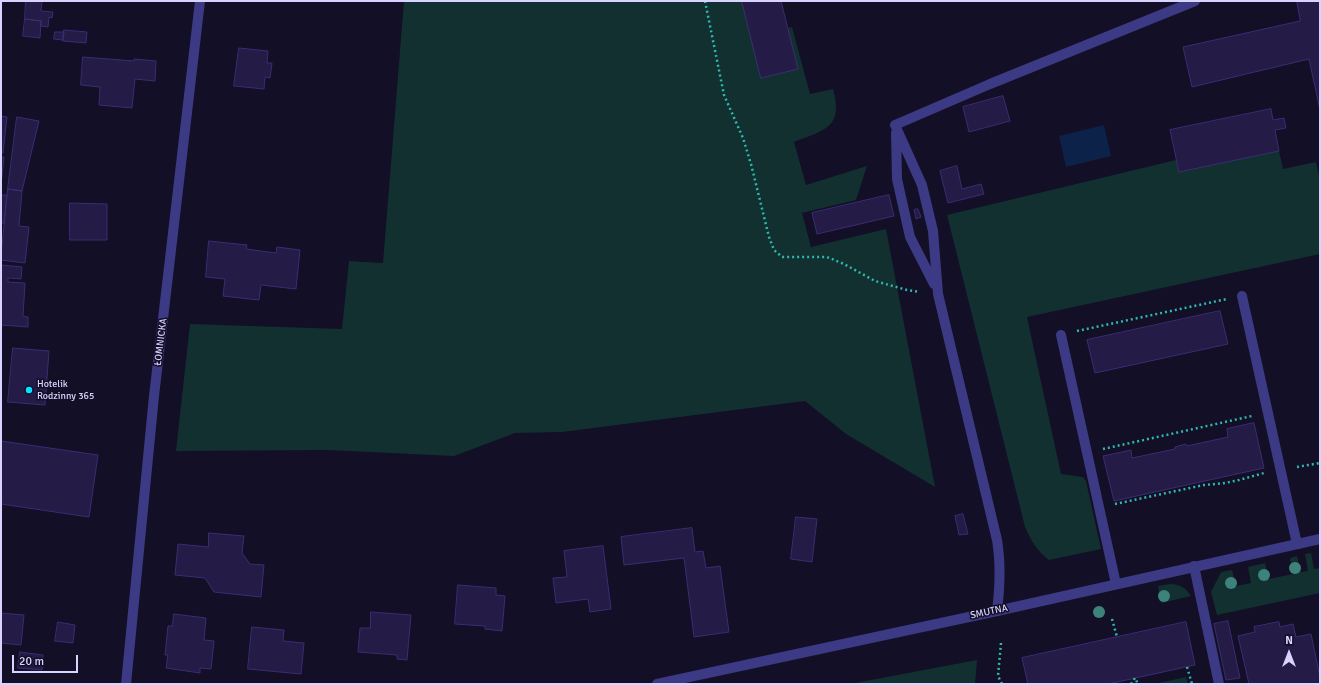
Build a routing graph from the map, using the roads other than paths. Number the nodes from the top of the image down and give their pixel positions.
1 (200, 1) edge
2 (1195, 1) edge
3 (895, 125) junction
4 (938, 294) junction
5 (1242, 296) road end
6 (1061, 335) road end
7 (1320, 539) edge
8 (1297, 544) junction
9 (1194, 566) junction
10 (1116, 584) junction
11 (997, 611) junction
12 (126, 684) edge
13 (657, 684) edge
14 (1219, 684) edge

1 - 12 street, ŁOMNICKA
2 - 3 street
3 - 4 street
3 - 4 street
4 - 11 street
5 - 8 street
6 - 10 street
7 - 8 street, SMUTNA
8 - 9 street, SMUTNA
9 - 10 street, SMUTNA
9 - 14 street
10 - 11 street, SMUTNA
11 - 13 street, SMUTNA

